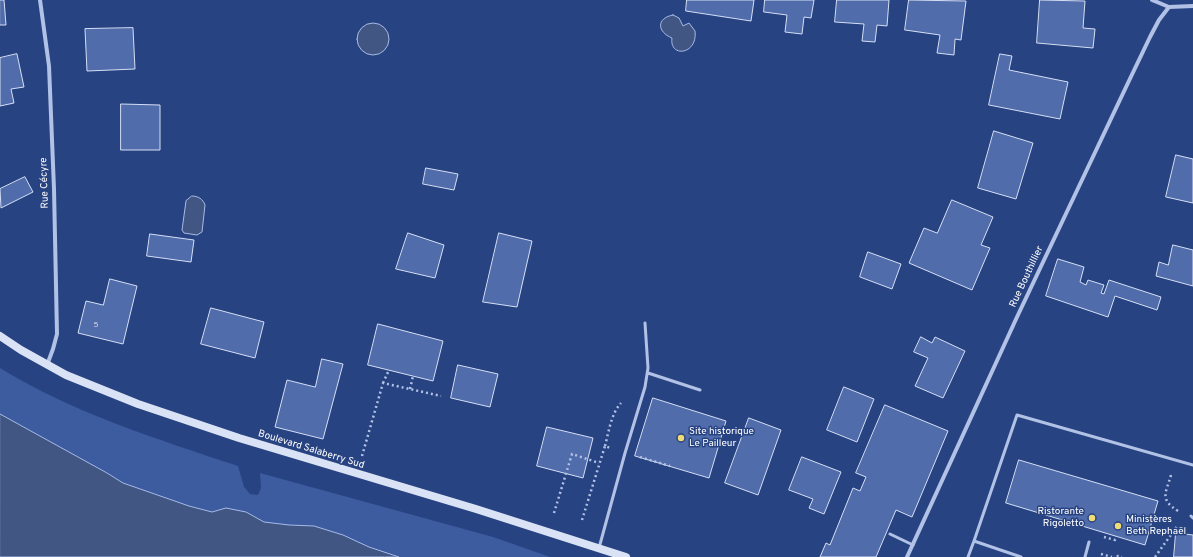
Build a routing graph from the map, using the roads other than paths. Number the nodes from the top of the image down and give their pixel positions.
1 (40, 0) edge
2 (1152, 0) edge
3 (1193, 6) edge
4 (1169, 7) junction
5 (645, 323) dead end
6 (0, 336) edge
7 (46, 365) junction
8 (648, 373) junction
9 (700, 390) dead end
10 (1193, 465) edge
11 (890, 534) dead end
12 (974, 541) junction
13 (1089, 542) dead end
14 (913, 545) junction
15 (599, 548) junction
16 (626, 557) edge
17 (907, 557) edge
18 (968, 557) edge
19 (1021, 557) edge
20 (1085, 557) edge

1 - 7 street, Rue Cécyre
2 - 4 street
3 - 4 street
4 - 14 street, Rue Bouthillier
5 - 8 lane
6 - 7 street, Boulevard Salaberry Sud
7 - 15 street, Boulevard Salaberry Sud
8 - 9 lane
8 - 15 lane
10 - 12 lane
11 - 14 lane
12 - 18 lane
12 - 19 lane
13 - 20 lane
14 - 17 street, Rue Bouthillier
15 - 16 street, Boulevard Salaberry Sud

